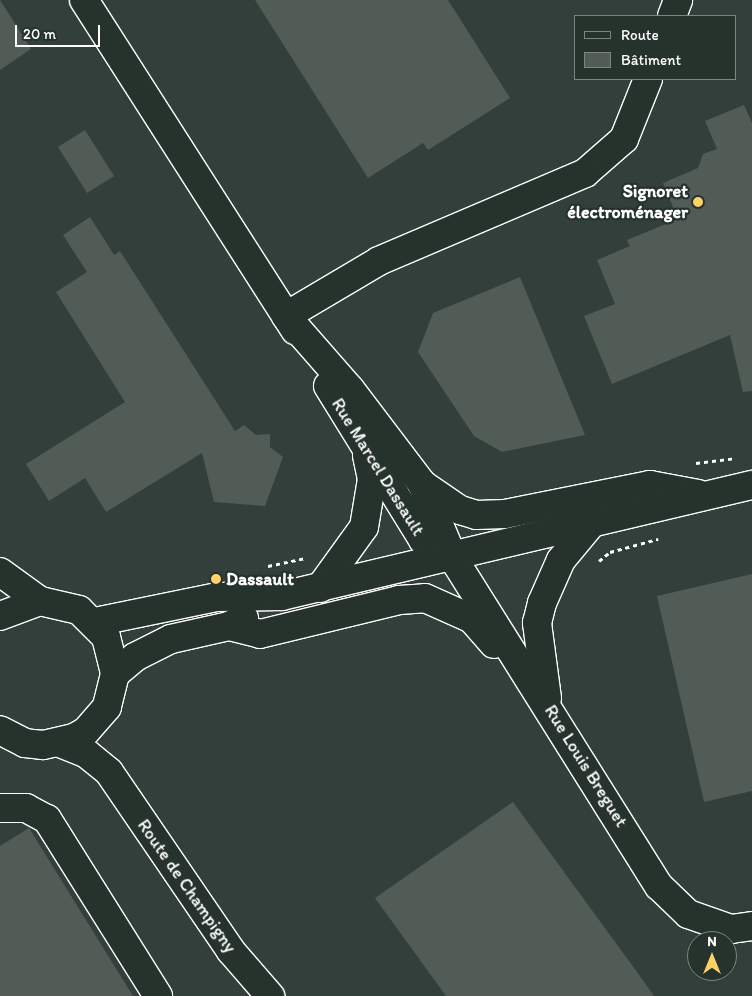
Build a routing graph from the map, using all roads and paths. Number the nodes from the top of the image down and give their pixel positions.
1 (84, 0) edge
2 (678, 0) edge
3 (672, 15) edge
4 (648, 80) edge
5 (286, 316) junction
6 (364, 445) junction
7 (422, 484) junction
8 (752, 485) edge
9 (707, 496) junction
10 (591, 524) junction
11 (666, 536) dead end
12 (314, 554) dead end
13 (453, 558) junction
14 (595, 564) dead end
15 (259, 568) dead end
16 (0, 572) edge
17 (320, 588) junction
18 (282, 596) junction
19 (40, 601) junction
20 (0, 616) edge
21 (94, 622) junction
22 (230, 626) junction
23 (115, 674) junction
24 (548, 704) junction
25 (97, 721) junction
26 (0, 730) edge
27 (60, 743) junction
28 (109, 772) junction
29 (0, 808) edge
30 (752, 926) edge
31 (158, 996) edge
32 (270, 996) edge

1 - 5 street, Rue Marcel Dassault
2 - 3 street
4 - 5 street
5 - 6 street, Rue Marcel Dassault
5 - 7 street, Rue Marcel Dassault
6 - 13 street, Rue Marcel Dassault
6 - 17 street
7 - 9 street
7 - 13 street, Rue Marcel Dassault
8 - 9 street
9 - 10 street
10 - 13 street
10 - 24 street
11 - 14 path
12 - 15 path
13 - 17 street
13 - 24 street, Rue Louis Breguet
16 - 19 street
17 - 18 street
18 - 21 street
18 - 22 street
19 - 20 street
19 - 21 street
21 - 23 street
22 - 23 street
22 - 24 street
23 - 25 street
24 - 30 street, Rue Louis Breguet
25 - 27 street
25 - 28 street, Route de Champigny
26 - 27 street
27 - 28 street, Route de Champigny
28 - 32 street, Route de Champigny
29 - 31 street

